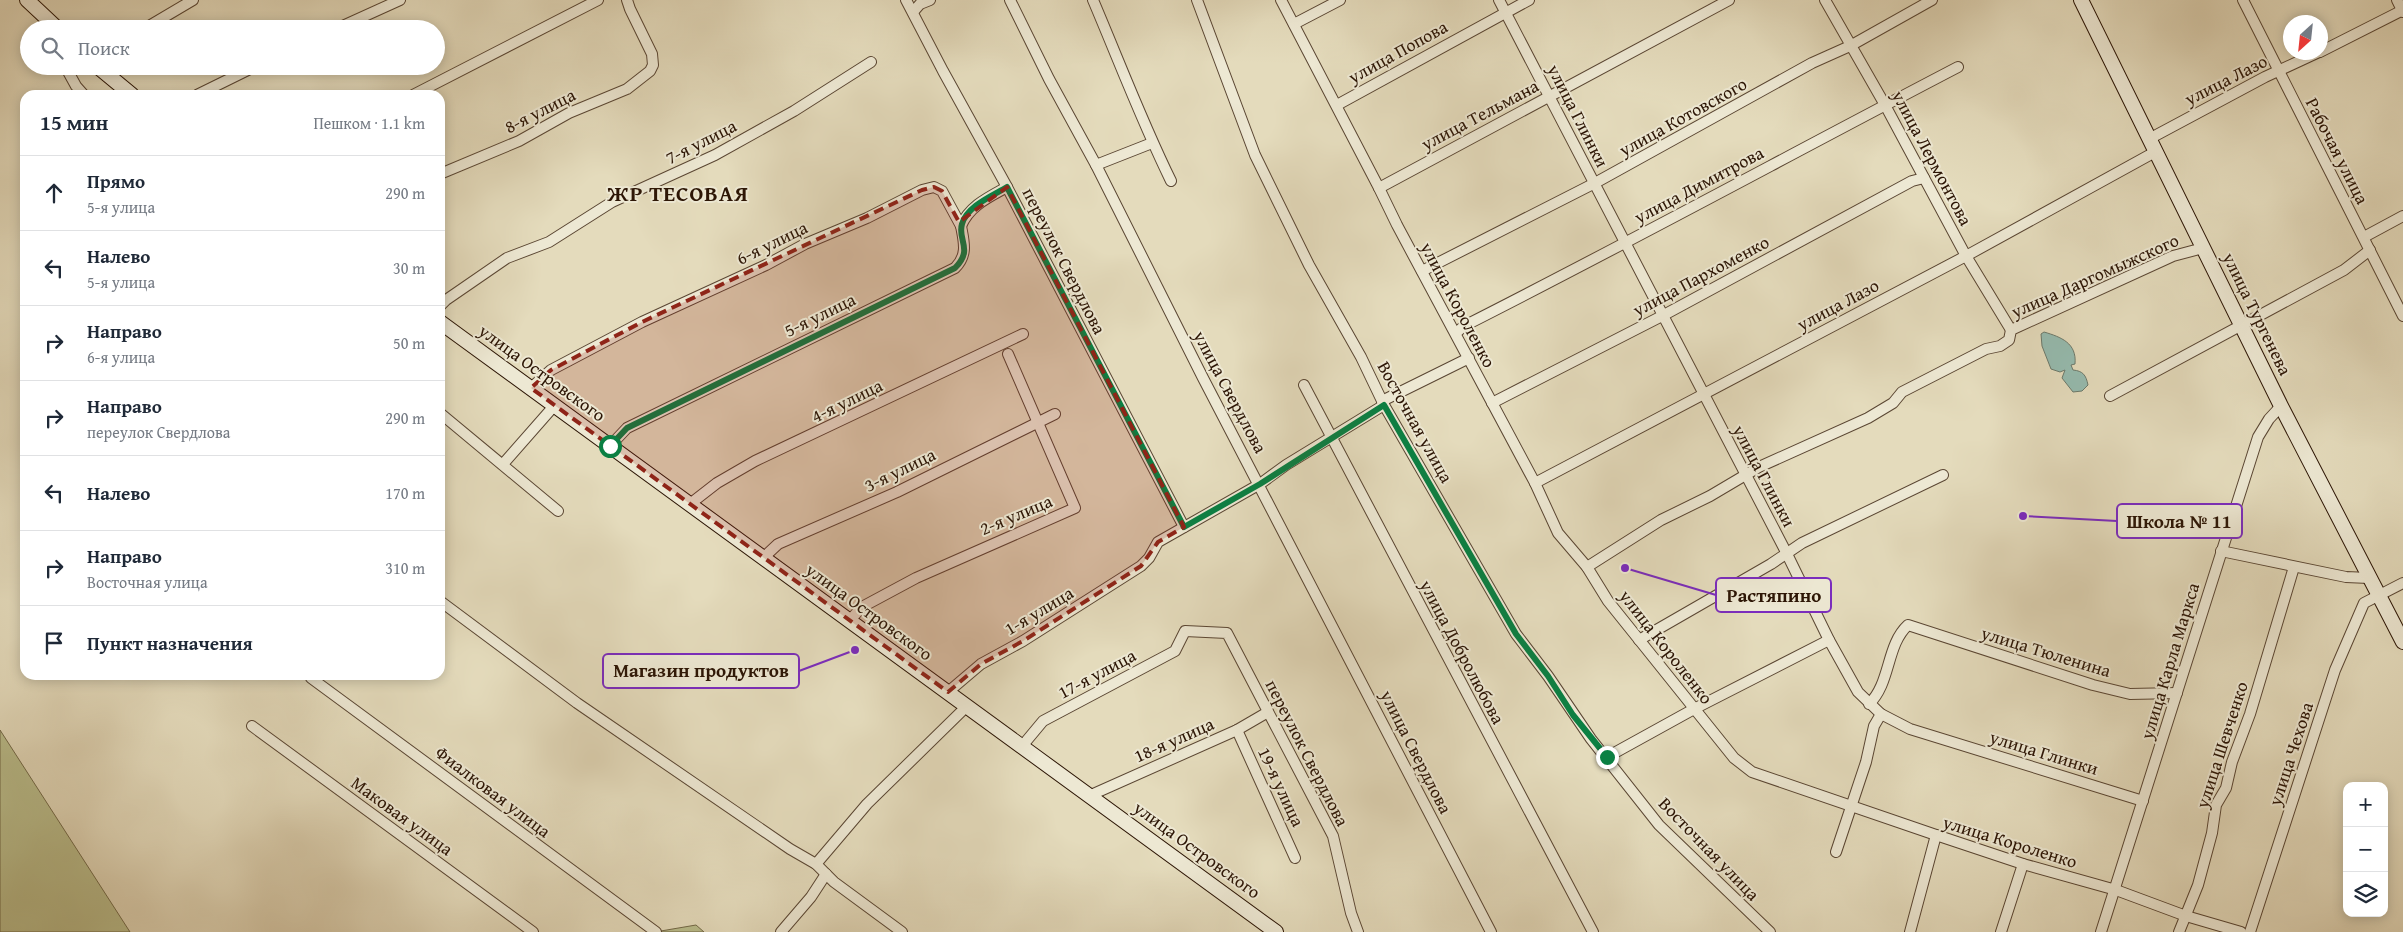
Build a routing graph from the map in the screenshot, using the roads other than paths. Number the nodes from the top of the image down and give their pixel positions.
1 (27, 0) edge
2 (193, 0) edge
3 (400, 0) edge
4 (598, 0) edge
5 (627, 0) edge
6 (906, 0) edge
7 (930, 0) edge
8 (1010, 0) edge
9 (1093, 0) edge
10 (1197, 0) edge
11 (1281, 0) edge
12 (1340, 0) edge
13 (1499, 0) edge
14 (1529, 0) edge
15 (1729, 0) edge
16 (1825, 0) edge
17 (1932, 0) edge
18 (2081, 0) edge
19 (2243, 0) edge
20 (2397, 0) edge
21 (2403, 11) edge
22 (913, 12) junction
23 (1506, 14) junction
24 (48, 20) edge
25 (159, 20) edge
26 (356, 20) edge
27 (1294, 24) junction
28 (1850, 46) junction
29 (2328, 48) edge
30 (2303, 60) edge
31 (871, 62) dead end
32 (1958, 66) dead end
33 (2278, 72) junction
34 (70, 75) edge
35 (108, 75) edge
36 (237, 75) edge
37 (80, 90) edge
38 (124, 90) edge
39 (206, 90) edge
40 (423, 90) edge
41 (1550, 96) junction
42 (1337, 105) junction
43 (1885, 105) junction
44 (2149, 139) junction
45 (1152, 142) junction
46 (2155, 152) junction
47 (1096, 165) junction
48 (445, 172) edge
49 (1924, 178) junction
50 (1171, 181) dead end
51 (1595, 183) junction
52 (1007, 187) junction
53 (1379, 188) junction
54 (2403, 216) edge
55 (961, 226) junction
56 (2364, 237) junction
57 (1625, 244) junction
58 (2203, 248) junction
59 (2370, 250) junction
60 (1966, 256) junction
61 (1422, 272) junction
62 (445, 301) edge
63 (1662, 316) junction
64 (2403, 316) edge
65 (2242, 325) junction
66 (445, 326) edge
67 (2011, 330) junction
68 (1456, 333) junction
69 (1023, 334) dead end
70 (1008, 354) dead end
71 (1469, 358) junction
72 (1304, 386) dead end
73 (531, 388) junction
74 (1703, 395) junction
75 (2110, 396) dead end
76 (1382, 403) junction
77 (1492, 403) junction
78 (554, 406) junction
79 (2281, 406) junction
80 (1055, 414) dead end
81 (445, 418) edge
82 (1038, 422) junction
83 (1333, 437) junction
84 (610, 446) junction
85 (503, 464) junction
86 (1745, 476) junction
87 (1943, 476) dead end
88 (1535, 483) junction
89 (1260, 484) junction
90 (690, 504) junction
91 (558, 510) dead end
92 (1184, 527) junction
93 (2222, 551) junction
94 (1786, 552) junction
95 (763, 558) junction
96 (2294, 567) junction
97 (1587, 568) junction
98 (2369, 578) junction
99 (2403, 583) edge
100 (2378, 596) junction
101 (445, 605) edge
102 (850, 620) junction
103 (1185, 631) joint
104 (1639, 640) junction
105 (1829, 640) junction
106 (2403, 642) edge
107 (314, 680) edge
108 (948, 692) junction
109 (2177, 693) junction
110 (1869, 704) junction
111 (967, 706) junction
112 (1694, 709) junction
113 (1268, 712) junction
114 (1881, 714) junction
115 (252, 726) dead end
116 (1237, 730) junction
117 (1023, 745) junction
118 (1607, 757) junction
119 (1090, 795) junction
120 (2144, 801) junction
121 (1850, 806) junction
122 (1936, 835) junction
123 (1836, 852) dead end
124 (1296, 858) dead end
125 (816, 864) junction
126 (2023, 864) junction
127 (826, 874) junction
128 (2116, 890) junction
129 (2186, 916) junction
130 (533, 932) edge
131 (656, 932) edge
132 (781, 932) edge
133 (902, 932) edge
134 (1276, 932) edge
135 (1358, 932) edge
136 (1491, 932) edge
137 (1594, 932) edge
138 (1770, 932) edge
139 (1910, 932) edge
140 (2001, 932) edge
141 (2101, 932) edge
142 (2179, 932) edge
143 (2241, 932) edge
144 (2250, 932) edge

1 - 24 street
2 - 25 street
3 - 26 street
4 - 40 street
5 - 48 street, 8-я улица
6 - 22 street, переулок Свердлова
7 - 22 street
8 - 47 street, улица Свердлова
9 - 45 street
10 - 76 street, Восточная улица
11 - 27 street, улица Короленко
12 - 27 street
13 - 23 street, улица Глинки
14 - 23 street, улица Попова
15 - 41 street, улица Тельмана
16 - 28 street, улица Лермонтова
17 - 28 street, улица Котовского
18 - 44 street, улица Тургенева
19 - 33 street, Рабочая улица
20 - 21 street
21 - 29 street, улица Лазо
22 - 52 street, переулок Свердлова
23 - 41 street, улица Глинки
23 - 42 street, улица Попова
27 - 42 street, улица Короленко
28 - 43 street, улица Лермонтова
28 - 51 street, улица Котовского
30 - 33 street, улица Лазо
31 - 62 street, 7-я улица
32 - 43 street, улица Димитрова
33 - 44 street, улица Лазо
33 - 56 street, Рабочая улица
34 - 37 street
35 - 38 street
36 - 39 street
41 - 51 street, улица Глинки
41 - 53 street, улица Тельмана
42 - 53 street, улица Короленко
43 - 49 street, улица Лермонтова
43 - 57 street, улица Димитрова
44 - 46 street, улица Тургенева
45 - 47 street
45 - 50 street
46 - 58 street, улица Тургенева
46 - 60 street, улица Лазо
47 - 89 street, улица Свердлова
49 - 60 street, улица Лермонтова
49 - 63 street, улица Пархоменко
51 - 57 street, улица Глинки
51 - 61 street, улица Котовского
52 - 55 street
52 - 92 street, переулок Свердлова
53 - 61 street, улица Короленко
54 - 56 street
55 - 73 street, 6-я улица
55 - 84 street, 5-я улица
56 - 59 street, Рабочая улица
57 - 63 street, улица Глинки
57 - 68 street, улица Димитрова
58 - 65 street, улица Тургенева
58 - 67 street, улица Даргомыжского
59 - 64 street, Рабочая улица
59 - 65 street
60 - 67 street, улица Лермонтова
60 - 74 street, улица Лазо
61 - 68 street, улица Короленко
63 - 74 street, улица Глинки
63 - 77 street, улица Пархоменко
65 - 75 street
65 - 79 street, улица Тургенева
66 - 73 street, улица Островского
67 - 86 street, улица Даргомыжского
68 - 71 street, улица Короленко
69 - 90 street, 4-я улица
70 - 82 street, 2-я улица
71 - 76 street, 1-я улица
71 - 77 street, улица Короленко
72 - 83 street, улица Добролюбова
73 - 78 street, улица Островского
74 - 86 street, улица Глинки
74 - 88 street, улица Лазо
76 - 83 street, 1-я улица
76 - 118 street, Восточная улица
77 - 88 street, улица Короленко
78 - 84 street, улица Островского
78 - 85 street
79 - 93 street, улица Карла Маркса
79 - 98 street, улица Тургенева
80 - 82 street, 3-я улица
81 - 85 street
82 - 95 street, 3-я улица
82 - 102 street, 2-я улица
83 - 89 street, 1-я улица
83 - 137 street, улица Добролюбова
84 - 90 street, улица Островского
85 - 91 street
86 - 94 street, улица Глинки
86 - 97 street, улица Даргомыжского
87 - 94 street
88 - 97 street, улица Короленко
89 - 92 street, 1-я улица
89 - 136 street, улица Свердлова
90 - 95 street, улица Островского
92 - 108 street, 1-я улица
93 - 96 street
93 - 109 street, улица Карла Маркса
94 - 104 street
94 - 105 street, улица Глинки
95 - 102 street, улица Островского
96 - 98 street
96 - 129 street, улица Шевченко
97 - 104 street, улица Короленко
98 - 100 street, улица Тургенева
99 - 100 street, улица Чехова
100 - 106 street, улица Тургенева
100 - 144 street, улица Чехова
101 - 125 street
102 - 108 street, улица Островского
103 - 113 street, переулок Свердлова
103 - 117 street, 17-я улица
104 - 112 street, улица Короленко
105 - 110 street, улица Глинки
105 - 112 street
107 - 131 street, Фиалковая улица
108 - 111 street, улица Островского
109 - 110 street, улица Тюленина
109 - 120 street, улица Карла Маркса
110 - 114 street, улица Глинки
111 - 117 street, улица Островского
111 - 125 street
112 - 118 street
112 - 121 street, улица Короленко
113 - 116 street, 18-я улица
113 - 135 street, переулок Свердлова
114 - 120 street, улица Глинки
114 - 121 street
115 - 130 street, Маковая улица
116 - 119 street, 18-я улица
116 - 124 street, 19-я улица
117 - 119 street, улица Островского
118 - 138 street, Восточная улица
119 - 134 street, улица Островского
120 - 128 street, улица Карла Маркса
121 - 122 street, улица Короленко
121 - 123 street
122 - 126 street, улица Короленко
122 - 139 street
125 - 127 street
126 - 128 street, улица Короленко
126 - 140 street
127 - 132 street
127 - 133 street
128 - 129 street, улица Короленко
128 - 141 street, улица Карла Маркса
129 - 142 street, улица Шевченко
129 - 143 street, улица Короленко

